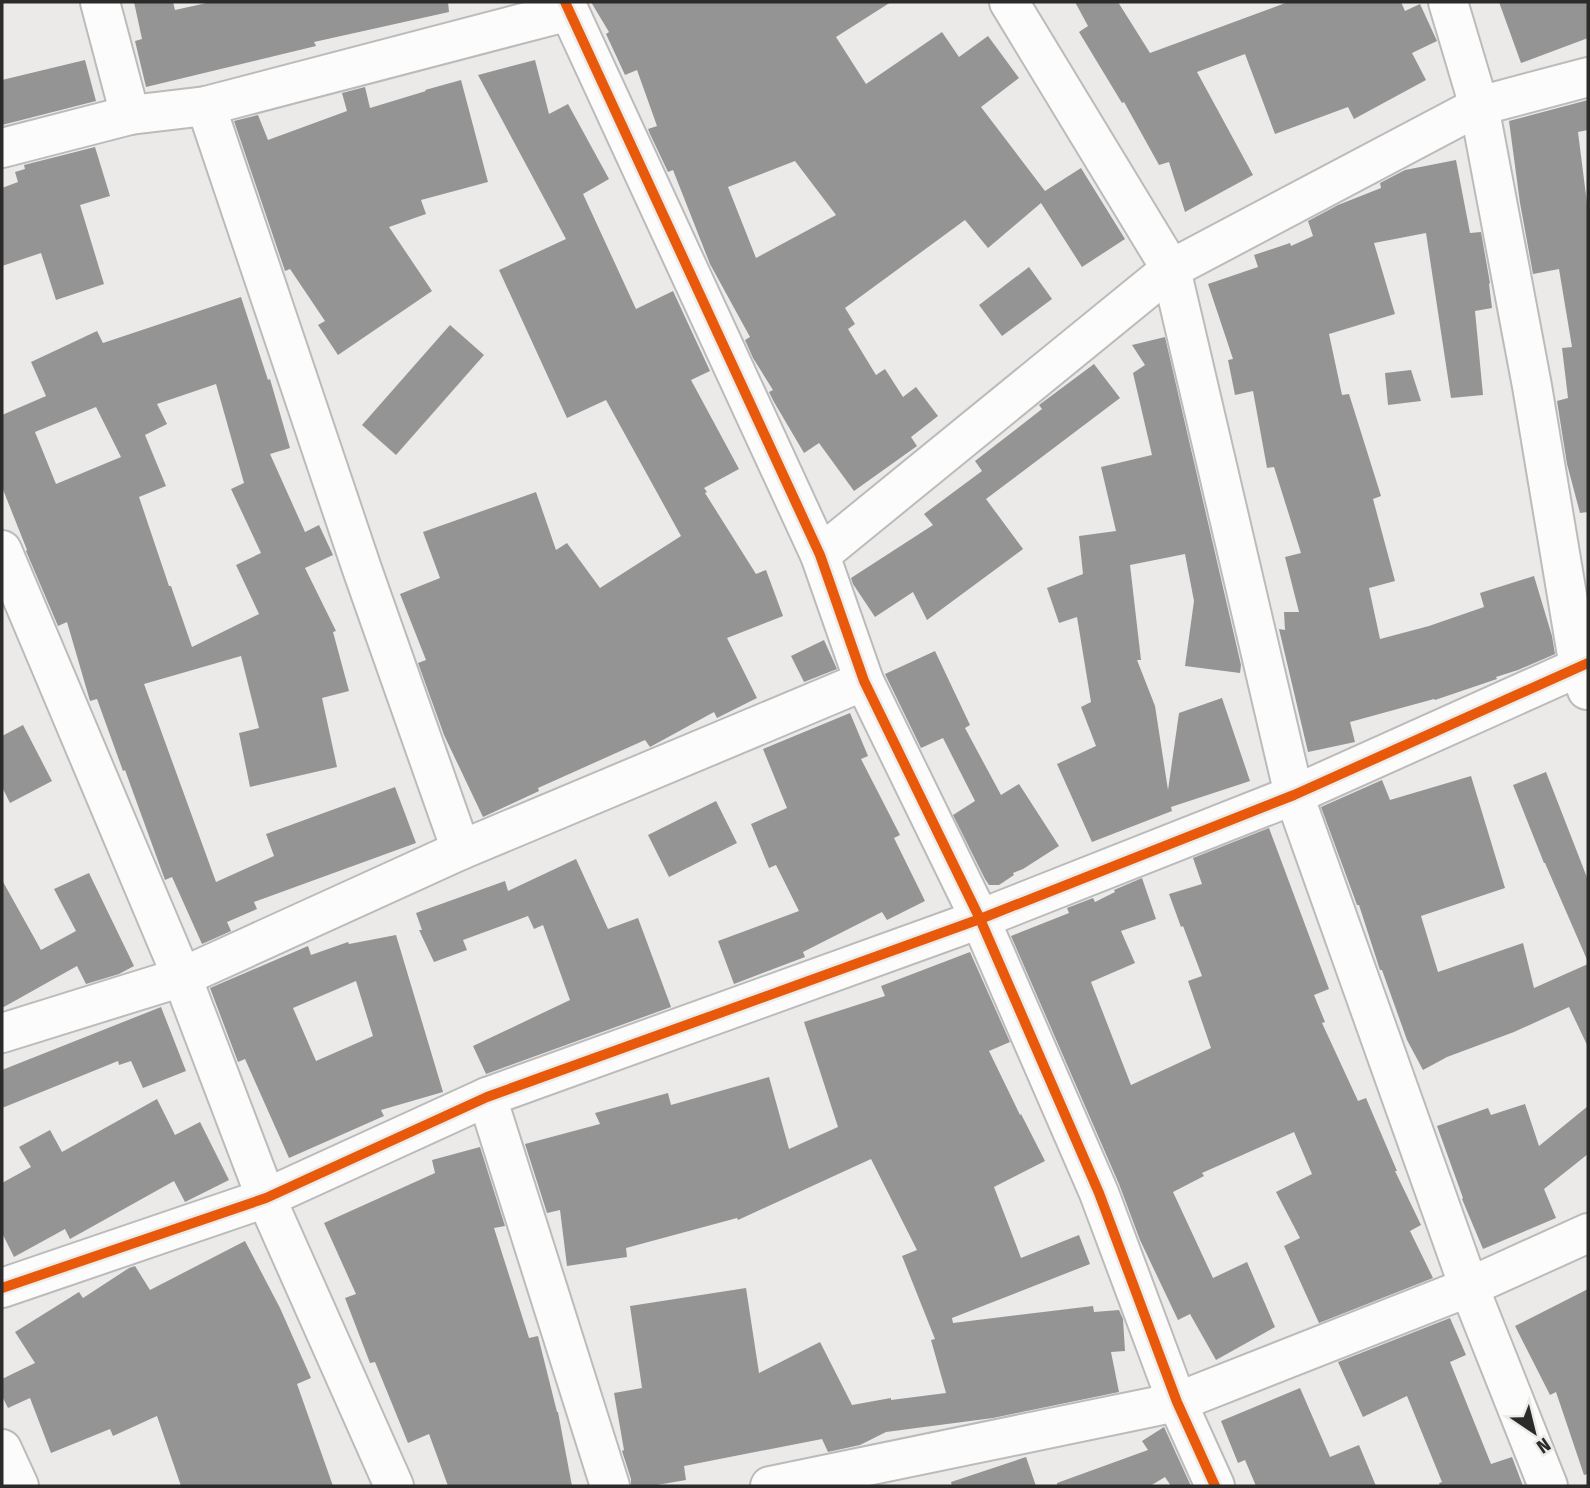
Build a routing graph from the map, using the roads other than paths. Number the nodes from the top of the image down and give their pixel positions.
1 (100, 2) edge
2 (1009, 2) edge
3 (1448, 2) edge
4 (567, 6) edge
5 (1588, 77) edge
6 (206, 106) junction
7 (1479, 106) junction
8 (130, 114) junction
9 (2, 148) edge
10 (1171, 269) junction
11 (2, 550) edge
12 (820, 555) junction
13 (1585, 674) edge
14 (863, 681) junction
15 (1294, 796) junction
16 (461, 850) junction
17 (980, 919) junction
18 (182, 977) junction
19 (2, 1033) edge
20 (487, 1097) junction
21 (266, 1198) junction
22 (1588, 1233) edge
23 (1469, 1287) junction
24 (2, 1288) edge
25 (1177, 1402) junction
26 (2, 1448) edge
27 (19, 1486) edge
28 (394, 1486) edge
29 (610, 1486) edge
30 (770, 1486) edge
31 (1215, 1486) edge
32 (1548, 1486) edge

1 - 8 street
2 - 10 street
3 - 7 street
4 - 6 street
4 - 12 street
5 - 7 street
6 - 8 street
6 - 16 street
7 - 10 street
7 - 13 street
8 - 9 street
10 - 12 street
10 - 15 street
11 - 18 street
12 - 14 street
13 - 15 street
14 - 16 street
14 - 17 street
15 - 17 street
15 - 23 street
16 - 18 street
17 - 20 street
17 - 25 street
18 - 19 street
18 - 21 street
20 - 21 street
20 - 29 street
21 - 24 street
21 - 28 street
22 - 23 street
23 - 25 street
23 - 32 street
25 - 30 street
25 - 31 street
26 - 27 street

